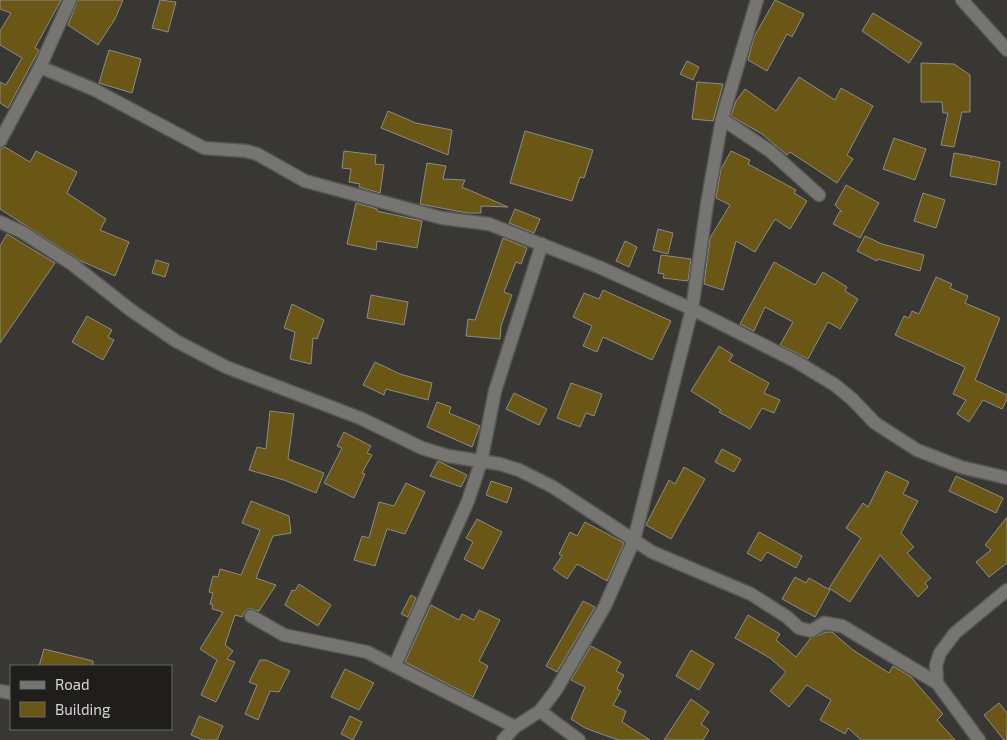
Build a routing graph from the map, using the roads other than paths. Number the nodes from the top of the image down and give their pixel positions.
1 (70, 0) edge
2 (757, 0) edge
3 (962, 0) edge
4 (1007, 50) edge
5 (40, 67) junction
6 (722, 119) junction
7 (0, 140) edge
8 (819, 195) dead end
9 (0, 222) edge
10 (542, 244) junction
11 (692, 309) junction
12 (481, 462) junction
13 (1007, 478) edge
14 (634, 540) junction
15 (1007, 590) edge
16 (251, 616) dead end
17 (394, 665) junction
18 (937, 683) junction
19 (540, 712) junction
20 (515, 727) junction
21 (977, 739) edge
22 (503, 740) edge
23 (579, 740) edge

1 - 5 street
2 - 6 street
3 - 4 street
5 - 7 street
5 - 10 street
6 - 8 street
6 - 11 street
9 - 12 street
10 - 11 street
10 - 12 street
11 - 13 street
11 - 14 street
12 - 14 street
12 - 17 street
14 - 18 street
14 - 19 street
15 - 18 street
16 - 17 street
17 - 20 street
18 - 21 street
19 - 20 street
19 - 23 street
20 - 22 street

